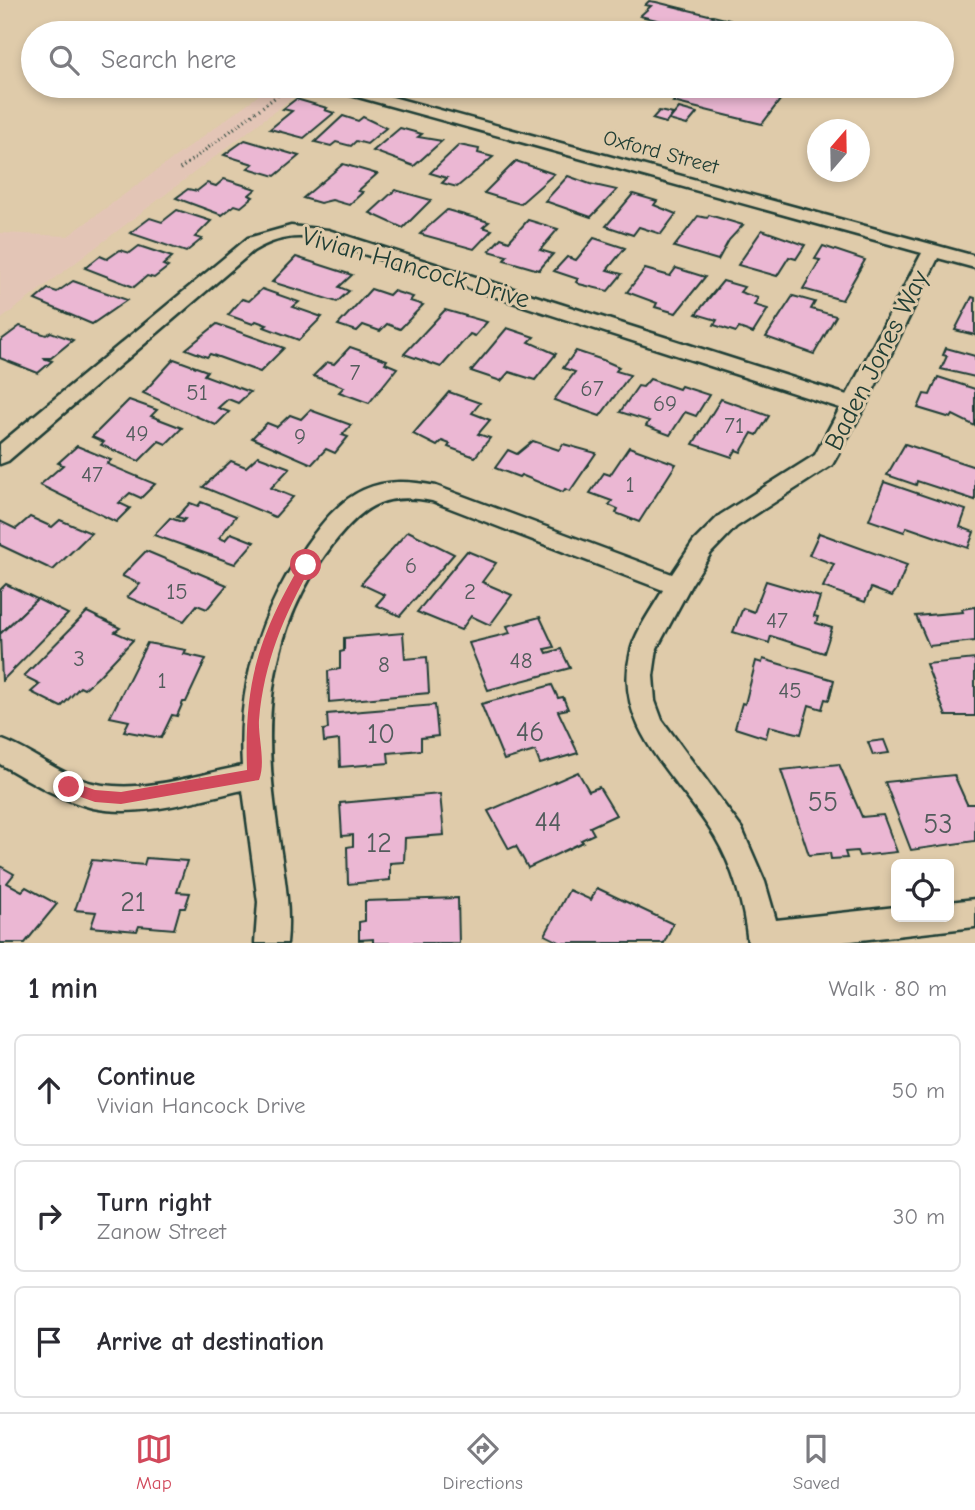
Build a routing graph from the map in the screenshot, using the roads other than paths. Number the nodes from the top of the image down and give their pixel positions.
1 (379, 98) edge
2 (933, 250) junction
3 (975, 262) edge
4 (855, 405) junction
5 (0, 456) edge
6 (679, 586) junction
7 (0, 751) edge
8 (254, 775) junction
9 (975, 913) edge
10 (954, 915) edge
11 (900, 922) edge
12 (764, 939) edge
13 (271, 943) edge

1 - 2 street, Oxford Street
2 - 3 street, Oxford Street
2 - 4 street, Baden Jones Way
4 - 5 street, Vivian Hancock Drive
4 - 6 street, Baden Jones Way
6 - 8 street
6 - 12 street, Baden Jones Way
7 - 8 street
8 - 13 street
9 - 10 street
11 - 12 street

